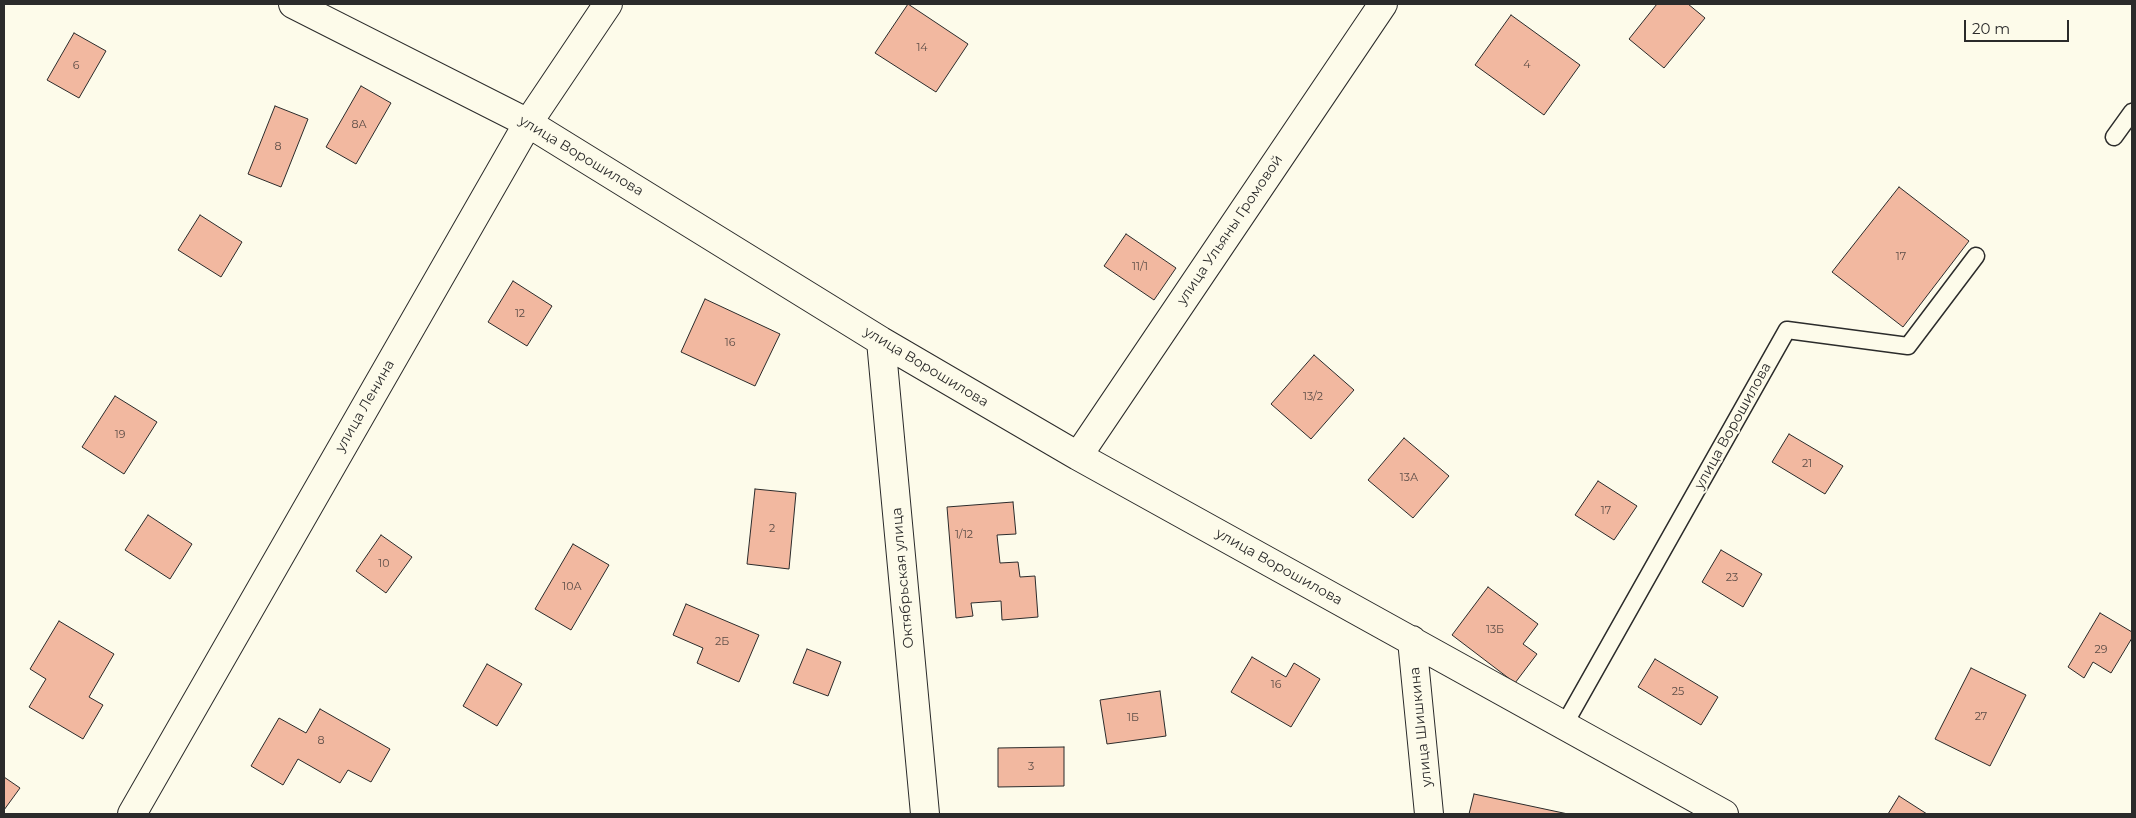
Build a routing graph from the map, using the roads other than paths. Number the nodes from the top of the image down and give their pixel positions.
1 (293, 4) edge
2 (608, 4) edge
3 (1383, 4) edge
4 (2132, 112) edge
5 (528, 123) junction
6 (2114, 137) dead end
7 (1976, 256) dead end
8 (881, 341) junction
9 (1078, 456) junction
10 (1412, 640) junction
11 (1563, 727) junction
12 (132, 814) edge
13 (925, 814) edge
14 (1429, 814) edge
15 (1724, 814) edge

1 - 5 street, улица Ворошилова
2 - 5 street, улица Ленина
3 - 9 street, улица Ульяны Громовой
4 - 6 lane
5 - 8 street, улица Ворошилова
5 - 12 street, улица Ленина
7 - 11 lane, улица Ворошилова
8 - 9 street, улица Ворошилова
8 - 13 street, Октябрьская улица
9 - 10 street, улица Ворошилова
10 - 11 street, улица Ворошилова
10 - 14 street, улица Шишкина
11 - 15 street, улица Ворошилова

